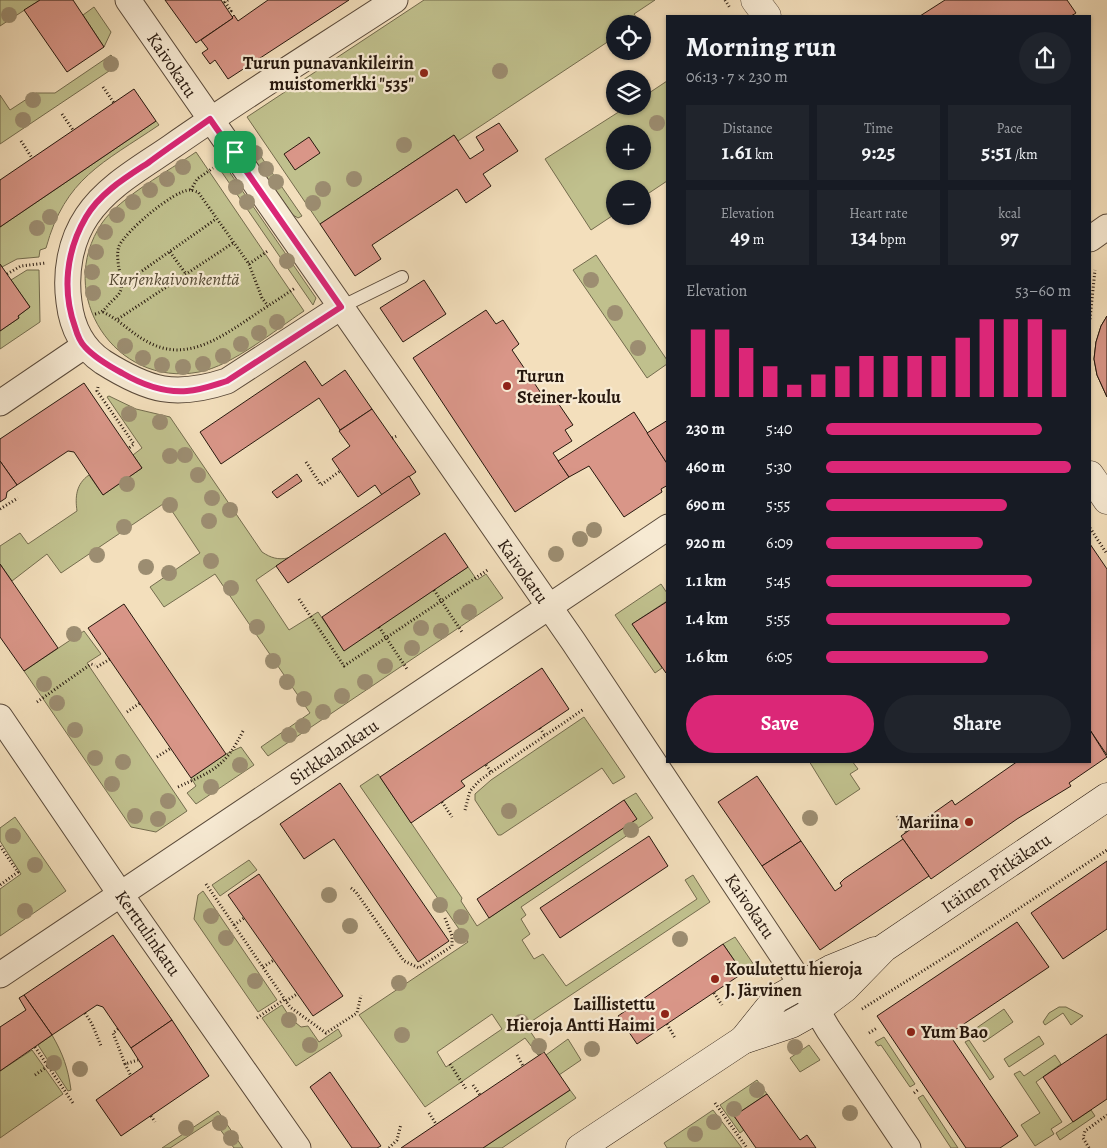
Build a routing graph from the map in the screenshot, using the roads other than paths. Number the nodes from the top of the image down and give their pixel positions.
1 (128, 0) edge
2 (395, 0) edge
3 (755, 0) edge
4 (766, 15) edge
5 (210, 119) junction
6 (1107, 227) edge
7 (1091, 238) edge
8 (402, 277) dead end
9 (341, 307) junction
10 (84, 346) junction
11 (0, 403) edge
12 (1091, 476) edge
13 (1107, 500) edge
14 (666, 528) edge
15 (549, 607) junction
16 (0, 717) edge
17 (1107, 797) edge
18 (121, 895) junction
19 (884, 948) junction
20 (0, 975) edge
21 (802, 985) junction
22 (816, 1010) junction
23 (742, 1040) junction
24 (298, 1148) edge
25 (580, 1148) edge
26 (908, 1148) edge

1 - 5 street, Kaivokatu
2 - 5 street
3 - 4 main road
5 - 9 street, Kaivokatu
5 - 10 street
6 - 7 street
8 - 9 lane
9 - 10 street
9 - 15 street, Kaivokatu
10 - 11 street
12 - 13 main road
14 - 15 street, Sirkkalankatu
15 - 18 street, Sirkkalankatu
15 - 21 street, Kaivokatu
16 - 18 street, Kerttulinkatu
17 - 19 main road, Itäinen Pitkäkatu
18 - 20 street, Sirkkalankatu
18 - 24 street, Kerttulinkatu
19 - 21 main road, Itäinen Pitkäkatu
19 - 22 main road, Itäinen Pitkäkatu
21 - 22 street, Kaivokatu
21 - 23 main road, Itäinen Pitkäkatu
22 - 23 main road, Itäinen Pitkäkatu
22 - 26 street, Kaivokatu
23 - 25 main road, Itäinen Pitkäkatu

